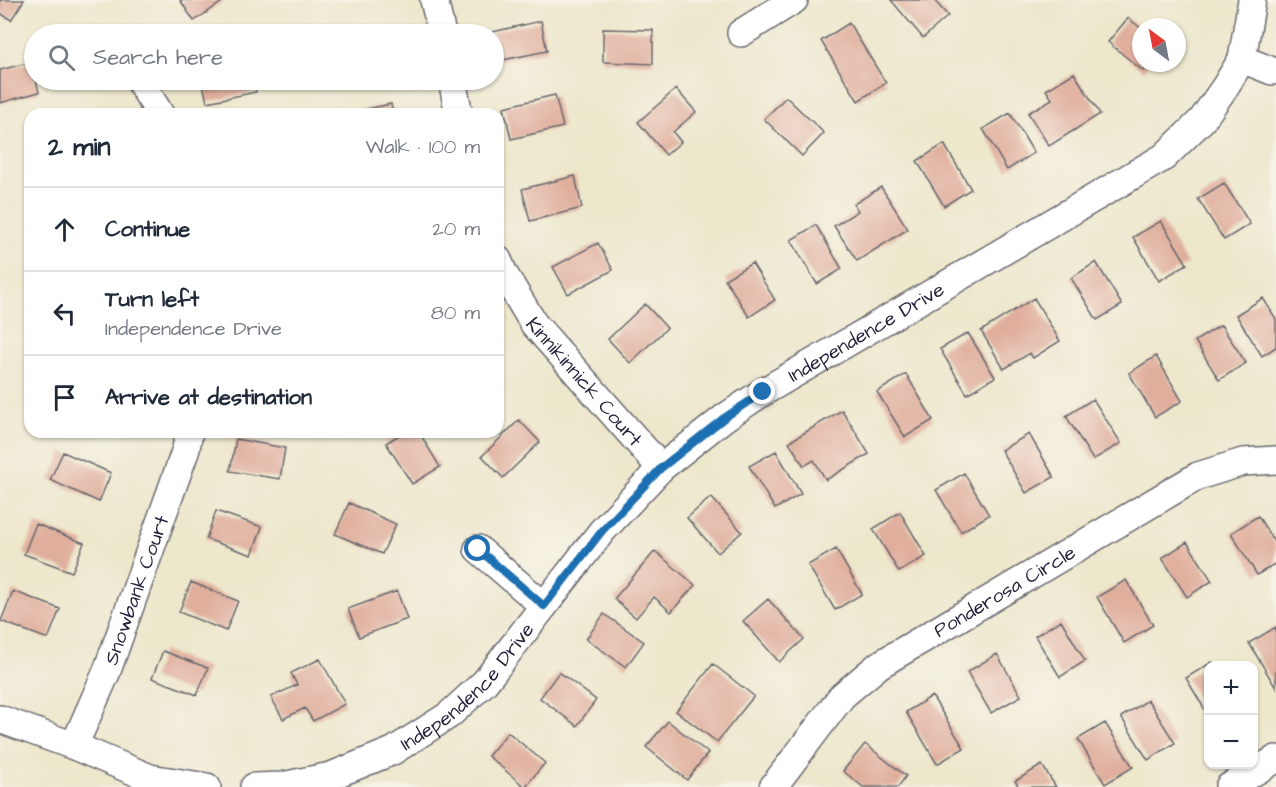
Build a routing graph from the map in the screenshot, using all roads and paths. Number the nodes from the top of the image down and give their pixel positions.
1 (434, 0) edge
2 (794, 0) edge
3 (1252, 0) edge
4 (440, 24) edge
5 (741, 33) dead end
6 (1242, 59) junction
7 (1272, 71) dead end
8 (146, 90) edge
9 (454, 90) edge
10 (156, 108) edge
11 (458, 108) edge
12 (504, 274) edge
13 (188, 438) edge
14 (1276, 460) edge
15 (661, 468) junction
16 (478, 549) dead end
17 (544, 606) junction
18 (0, 719) edge
19 (74, 746) junction
20 (1276, 759) edge
21 (207, 787) edge
22 (254, 787) edge
23 (773, 787) edge
24 (1229, 787) edge

1 - 4 street
2 - 5 street
3 - 6 street, Independence Drive
6 - 7 street
6 - 15 street, Independence Drive
8 - 10 street
9 - 11 street
12 - 15 street, Kinnikinnick Court
13 - 19 street, Snowbank Court
14 - 23 street, Ponderosa Circle
15 - 17 street, Independence Drive
16 - 17 street
17 - 22 street, Independence Drive
18 - 19 street
19 - 21 street
20 - 24 street

